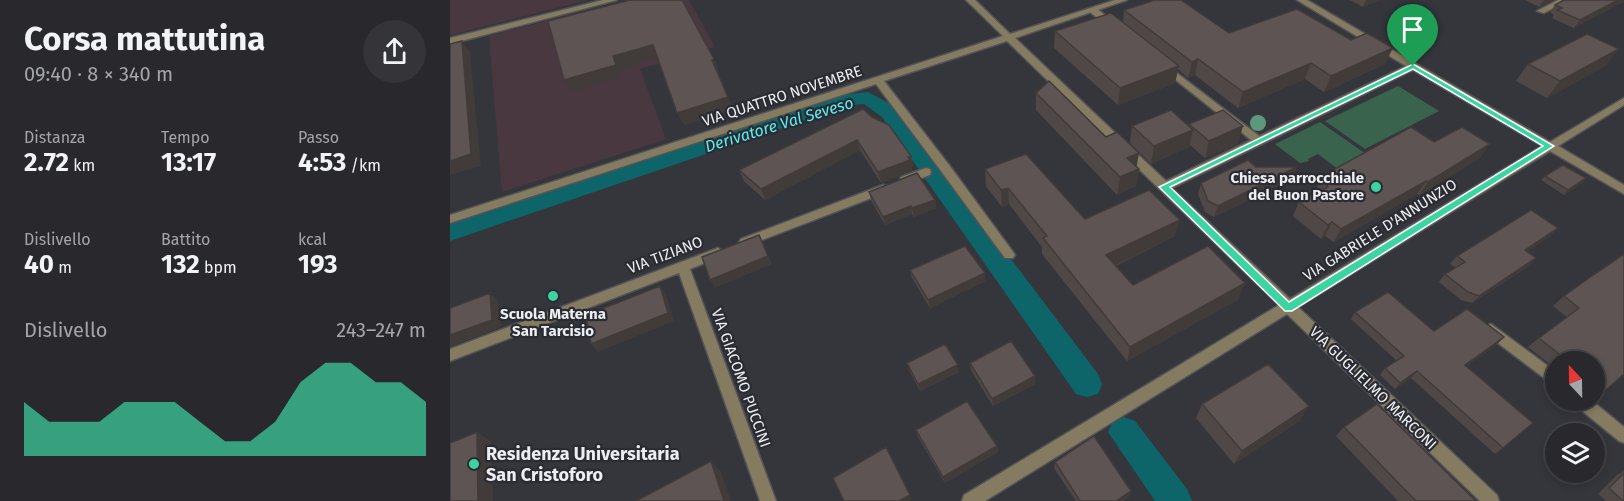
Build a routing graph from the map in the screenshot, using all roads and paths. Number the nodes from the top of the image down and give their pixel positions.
1 (613, 0) edge
2 (970, 0) edge
3 (1124, 0) edge
4 (1301, 0) edge
5 (1565, 0) edge
6 (1093, 10) junction
7 (1541, 11) dead end
8 (1120, 32) edge
9 (1009, 38) junction
10 (450, 41) edge
11 (1157, 61) edge
12 (1413, 66) junction
13 (878, 80) junction
14 (1624, 101) edge
15 (1259, 141) junction
16 (1550, 146) junction
17 (926, 172) dead end
18 (1164, 187) junction
19 (1624, 190) edge
20 (450, 219) edge
21 (1009, 255) dead end
22 (683, 266) junction
23 (1288, 308) junction
24 (1481, 322) edge
25 (450, 355) edge
26 (1545, 372) edge
27 (1593, 411) edge
28 (1624, 436) edge
29 (768, 501) edge
30 (970, 501) edge
31 (1491, 501) edge

1 - 10 street
2 - 9 street, VIA GUGLIELMO MARCONI
3 - 6 street, VIA QUATTRO NOVEMBRE
4 - 12 street
5 - 7 street
6 - 8 street
6 - 9 street, VIA QUATTRO NOVEMBRE
9 - 13 street, VIA QUATTRO NOVEMBRE
9 - 18 street, VIA GUGLIELMO MARCONI
11 - 15 street
12 - 15 street
12 - 16 street
13 - 20 street, VIA QUATTRO NOVEMBRE
13 - 21 street
14 - 16 street, VIA GABRIELE D'ANNUNZIO
15 - 18 street
16 - 19 street
16 - 23 street, VIA GABRIELE D'ANNUNZIO
17 - 22 street, VIA TIZIANO
18 - 23 street, VIA GUGLIELMO MARCONI
22 - 25 street, VIA TIZIANO
22 - 29 street, VIA GIACOMO PUCCINI
23 - 30 street, VIA GABRIELE D'ANNUNZIO
23 - 31 street, VIA GUGLIELMO MARCONI
24 - 26 street
27 - 28 street

